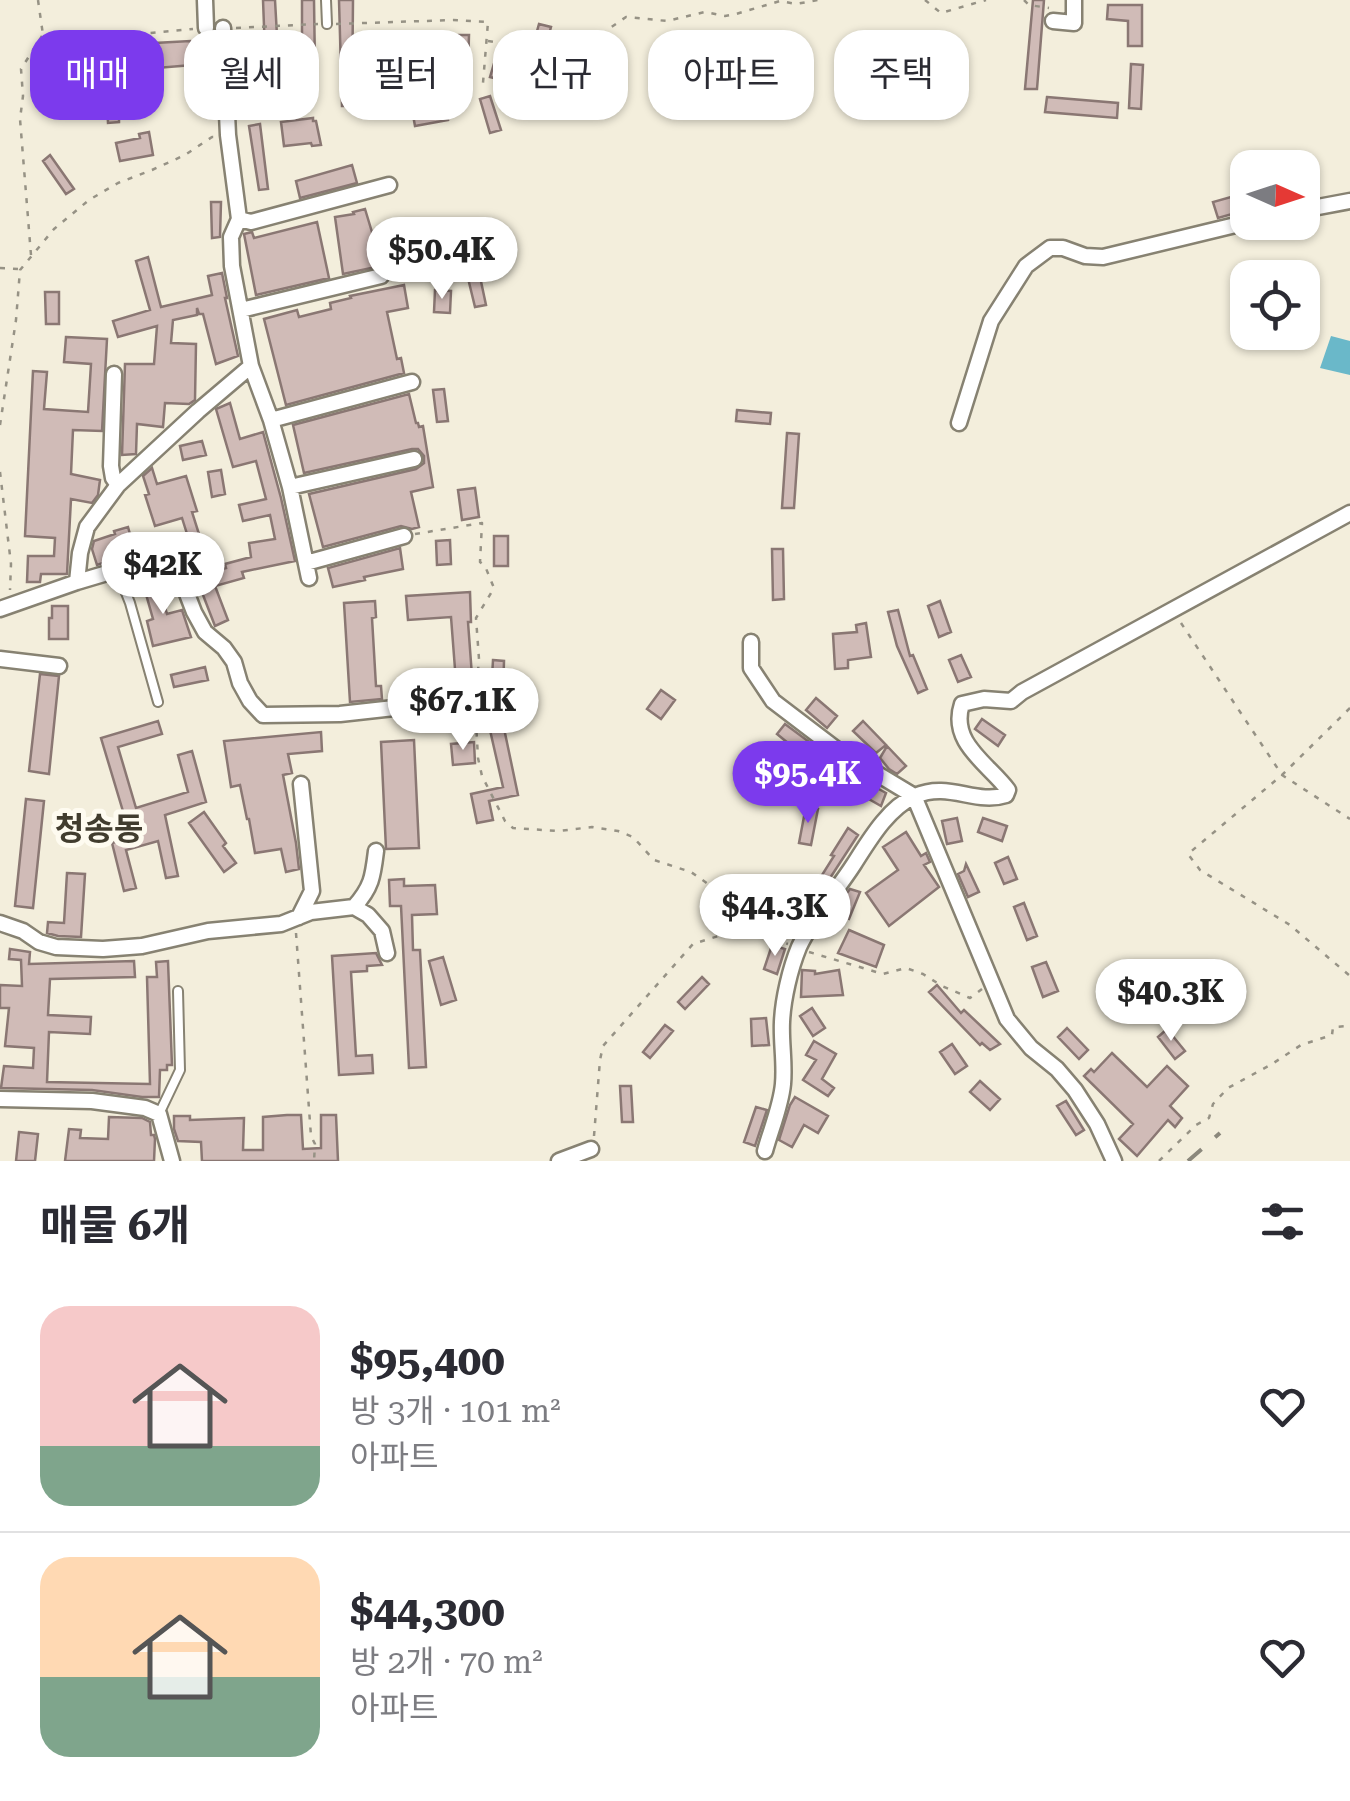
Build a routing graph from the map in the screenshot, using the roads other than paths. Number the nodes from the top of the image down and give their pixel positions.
1 (204, 0) edge
2 (326, 0) edge
3 (1074, 0) edge
4 (1053, 21) road end
5 (327, 24) road end
6 (206, 28) road end
7 (222, 28) road end
8 (389, 185) dead end
9 (1350, 201) edge
10 (1320, 207) edge
11 (239, 218) junction
12 (1230, 226) edge
13 (380, 276) dead end
14 (242, 310) junction
15 (251, 366) junction
16 (114, 374) dead end
17 (412, 382) dead end
18 (271, 420) junction
19 (959, 423) dead end
20 (414, 459) dead end
21 (118, 485) junction
22 (290, 487) junction
23 (1350, 513) edge
24 (404, 536) road end
25 (117, 570) junction
26 (77, 582) junction
27 (5, 607) edge
28 (750, 642) dead end
29 (0, 661) edge
30 (59, 666) dead end
31 (158, 702) dead end
32 (448, 702) dead end
33 (301, 784) dead end
34 (914, 796) junction
35 (376, 851) dead end
36 (354, 907) junction
37 (298, 917) junction
38 (0, 924) edge
39 (387, 953) dead end
40 (178, 990) dead end
41 (0, 1099) edge
42 (158, 1114) junction
43 (592, 1150) road end
44 (765, 1150) dead end
45 (172, 1161) edge
46 (560, 1161) edge
47 (1114, 1161) edge

1 - 6 street
2 - 5 lane
3 - 4 street
7 - 11 street
8 - 11 street
9 - 10 street
11 - 14 street
12 - 19 street
13 - 14 street
14 - 15 street
15 - 18 street
15 - 21 street
16 - 21 street
17 - 18 street
18 - 22 street
20 - 22 street
21 - 26 street
22 - 24 street
23 - 34 street
25 - 26 street
25 - 31 lane
25 - 32 street
26 - 27 street
28 - 34 street
29 - 30 street
33 - 37 street
34 - 44 street
34 - 47 street
35 - 36 street
36 - 37 street
36 - 39 street
37 - 38 street
40 - 42 lane
41 - 42 street
42 - 45 street
43 - 46 street

